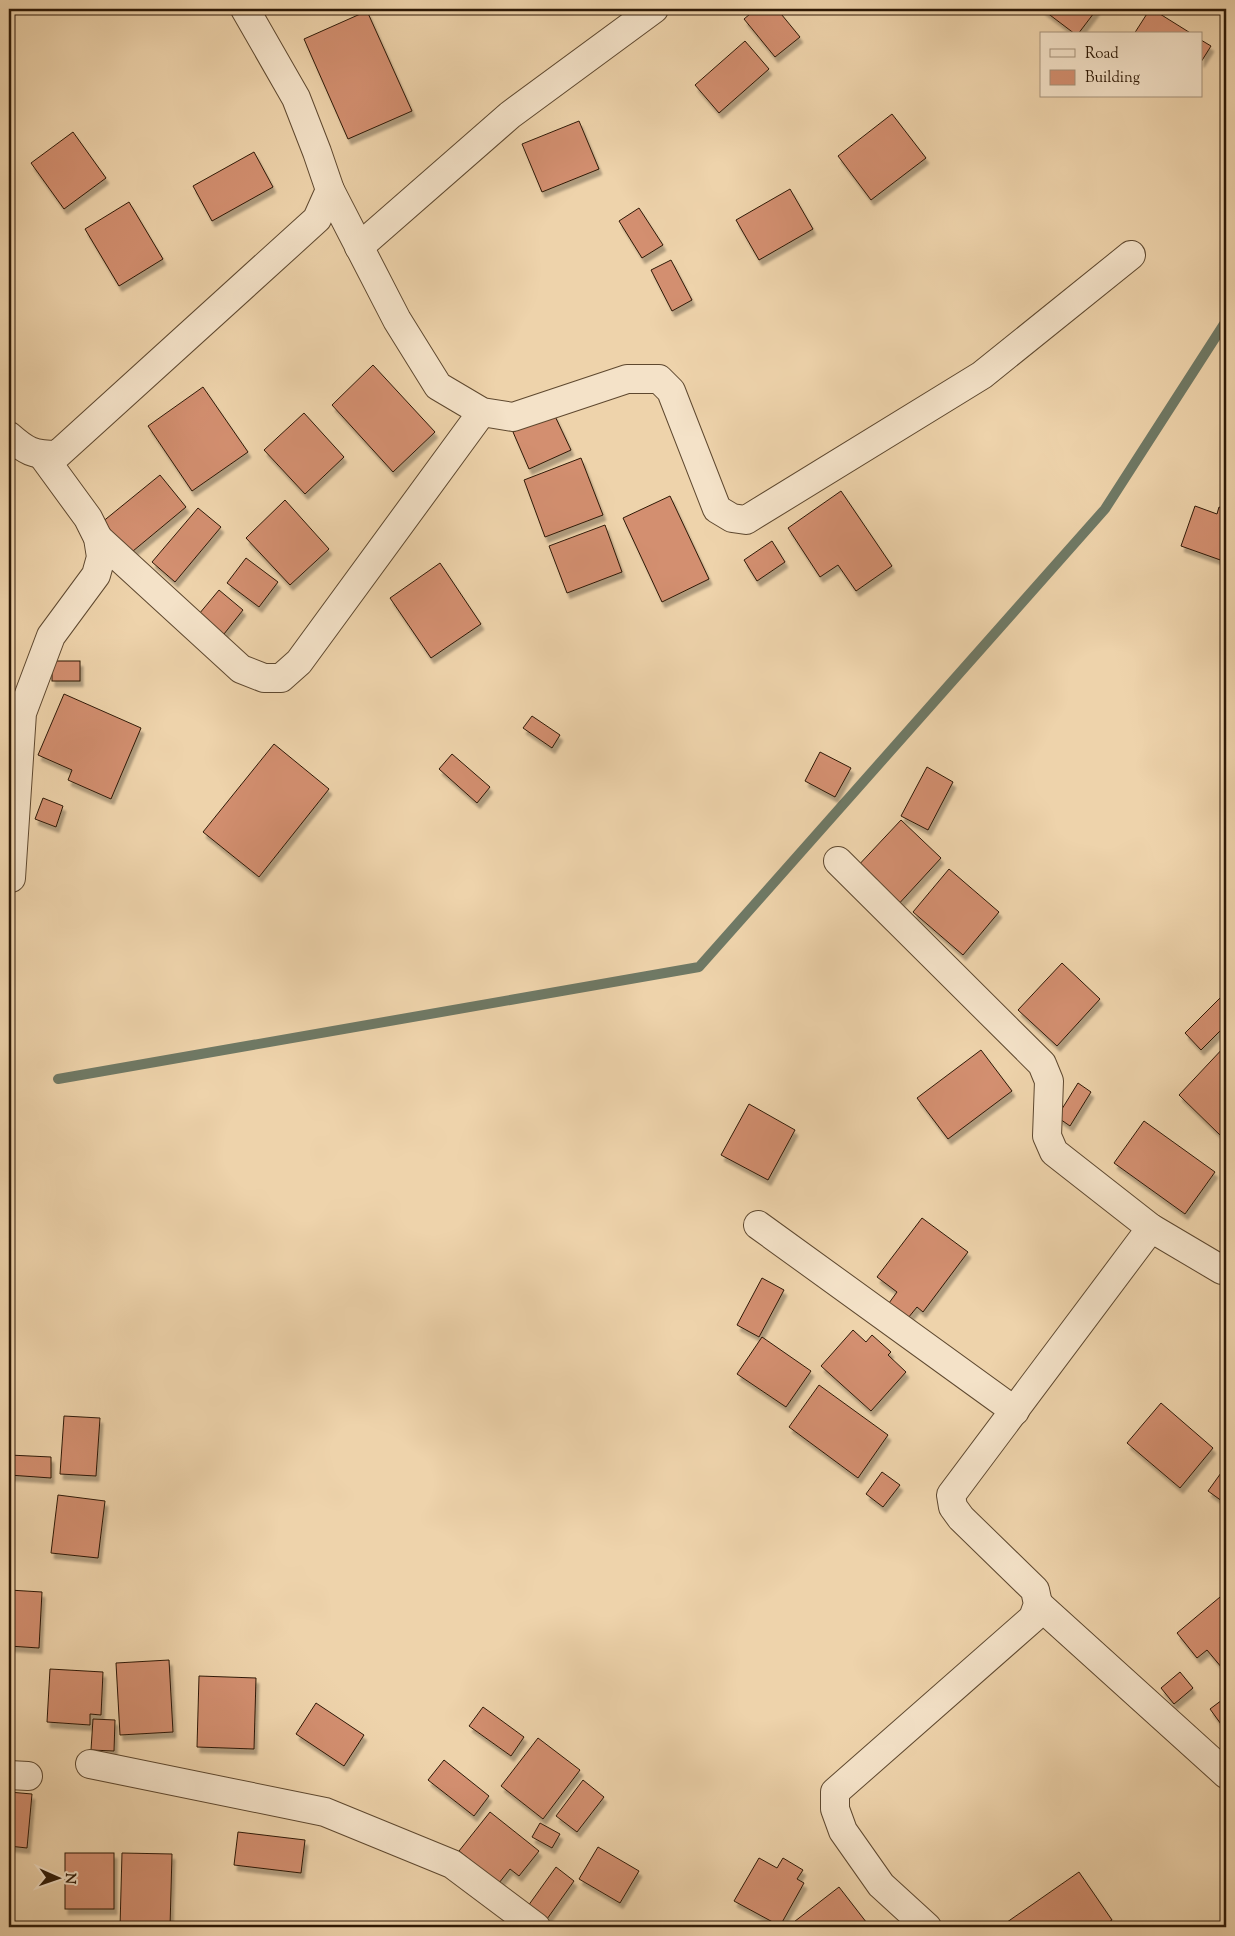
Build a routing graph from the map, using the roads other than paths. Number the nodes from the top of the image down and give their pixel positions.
1 (245, 9) edge
2 (654, 9) edge
3 (330, 190) junction
4 (359, 247) junction
5 (1131, 255) dead end
6 (482, 412) junction
7 (9, 436) edge
8 (42, 455) junction
9 (98, 538) junction
10 (838, 861) dead end
11 (11, 878) dead end
12 (758, 1225) dead end
13 (1152, 1228) junction
14 (1225, 1270) edge
15 (1015, 1411) junction
16 (1038, 1604) junction
17 (90, 1764) dead end
18 (1226, 1774) edge
19 (536, 1927) edge
20 (927, 1927) edge

1 - 3 street
2 - 4 street
3 - 4 street
3 - 8 street
4 - 6 street
5 - 6 street
6 - 9 street
7 - 8 street
8 - 9 street
9 - 11 street
10 - 13 street
12 - 15 street
13 - 14 street
13 - 15 street
15 - 16 street
16 - 18 street
16 - 20 street
17 - 19 street

